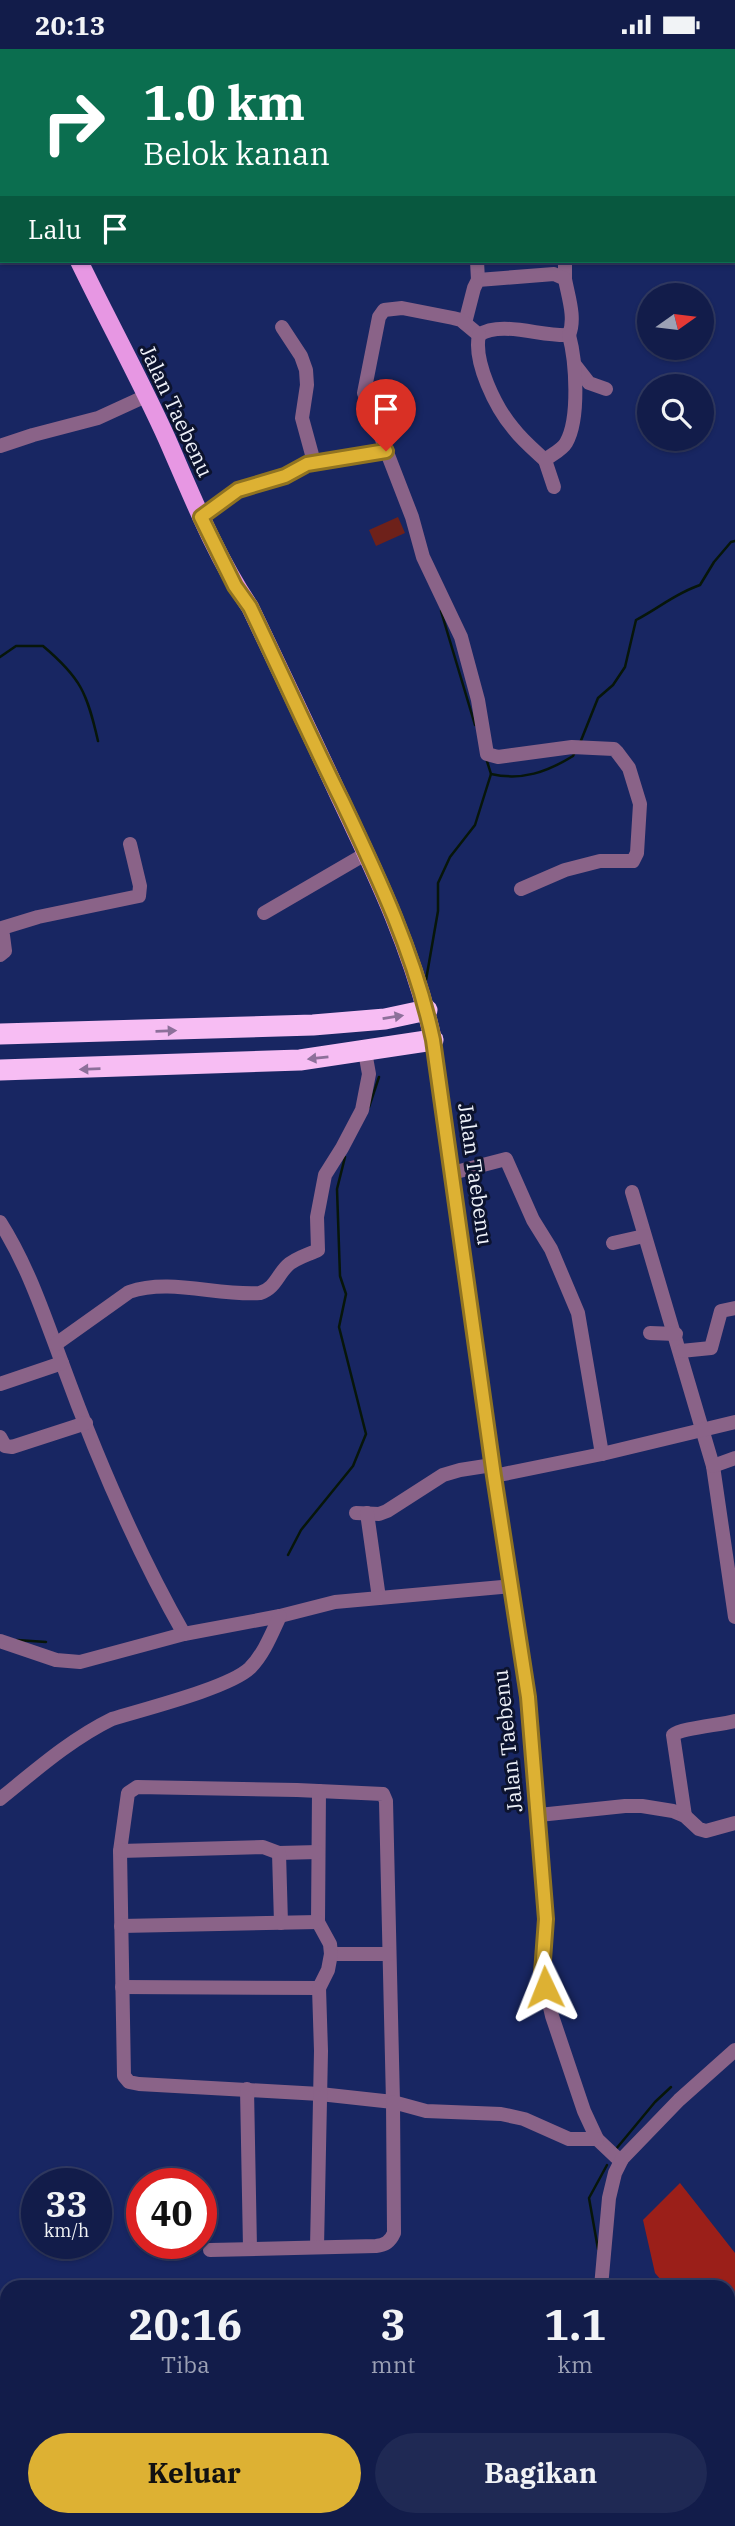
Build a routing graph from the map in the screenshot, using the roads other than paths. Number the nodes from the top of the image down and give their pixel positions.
1 (80, 263) edge
2 (477, 263) edge
3 (565, 263) edge
4 (565, 279) junction
5 (478, 280) junction
6 (465, 323) junction
7 (282, 327) dead end
8 (479, 335) junction
9 (569, 335) junction
10 (575, 365) junction
11 (606, 389) dead end
12 (146, 396) junction
13 (0, 446) edge
14 (386, 451) junction
15 (545, 460) junction
16 (314, 462) junction
17 (554, 487) dead end
18 (201, 517) junction
19 (130, 844) dead end
20 (367, 853) junction
21 (521, 888) dead end
22 (264, 913) dead end
23 (0, 955) edge
24 (425, 1004) junction
25 (0, 1034) edge
26 (433, 1040) junction
27 (365, 1052) junction
28 (0, 1070) edge
29 (452, 1173) junction
30 (632, 1192) dead end
31 (0, 1222) edge
32 (644, 1236) junction
33 (613, 1243) dead end
34 (735, 1308) edge
35 (650, 1332) dead end
36 (676, 1334) junction
37 (56, 1343) junction
38 (681, 1350) junction
39 (62, 1363) junction
40 (0, 1384) edge
41 (735, 1422) edge
42 (86, 1423) junction
43 (704, 1430) junction
44 (0, 1437) edge
45 (602, 1454) junction
46 (735, 1458) edge
47 (713, 1466) junction
48 (493, 1471) junction
49 (512, 1586) junction
50 (379, 1598) junction
51 (280, 1616) junction
52 (735, 1617) edge
53 (184, 1635) junction
54 (1, 1641) edge
55 (735, 1721) edge
56 (319, 1791) junction
57 (0, 1799) edge
58 (539, 1815) junction
59 (685, 1816) junction
60 (735, 1823) edge
61 (120, 1851) junction
62 (318, 1852) junction
63 (279, 1853) junction
64 (318, 1922) junction
65 (281, 1923) junction
66 (121, 1926) junction
67 (331, 1954) junction
68 (389, 1954) junction
69 (122, 1987) junction
70 (319, 1988) junction
71 (735, 2050) edge
72 (247, 2089) junction
73 (320, 2094) junction
74 (393, 2102) junction
75 (597, 2139) junction
76 (616, 2156) junction
77 (317, 2247) junction
78 (250, 2248) junction
79 (217, 2250) edge
80 (602, 2280) edge

1 - 12 main road, Jalan Taebenu
2 - 5 street
3 - 4 street
4 - 5 street
4 - 9 street
5 - 6 street
6 - 8 street
6 - 14 street
7 - 16 street
8 - 9 street
8 - 15 street
9 - 10 street
10 - 11 street
10 - 15 street
12 - 13 street
12 - 18 main road, Jalan Taebenu
14 - 16 street
14 - 21 street
15 - 17 street
16 - 18 street
18 - 20 main road, Jalan Taebenu
19 - 23 street
20 - 22 street
20 - 24 main road, Jalan Taebenu
25 -> 24 highway
24 - 26 main road, Jalan Taebenu
26 - 27 highway
26 - 29 street, Jalan Taebenu
27 -> 28 highway
27 - 37 street
29 - 45 street
29 - 48 street, Jalan Taebenu
30 - 32 street
31 - 37 street
32 - 33 street
32 - 36 street
34 - 38 street
35 - 36 street
36 - 38 street
37 - 39 street
38 - 43 street
39 - 40 street
39 - 42 street
41 - 43 street
42 - 44 street
42 - 53 street
43 - 45 street
43 - 47 street
45 - 48 street
46 - 47 street
47 - 52 street
48 - 49 street, Jalan Taebenu
48 - 50 street
49 - 50 street
49 - 58 street, Jalan Taebenu
50 - 51 street
51 - 53 street
51 - 57 street
53 - 54 street
55 - 59 street
56 - 61 street
56 - 62 street
56 - 68 street
58 - 59 street
58 - 75 street, Jalan Taebenu
59 - 60 street
61 - 63 street
61 - 66 street
62 - 63 street
62 - 64 street
63 - 65 street
64 - 65 street
64 - 67 street
65 - 66 street
66 - 69 street
67 - 68 street
67 - 70 street
68 - 74 street
69 - 70 street
69 - 72 street
70 - 73 street
71 - 76 street
72 - 73 street
72 - 78 street
73 - 74 street
73 - 77 street
74 - 75 street
74 - 77 street
75 - 76 street, Jalan Taebenu
76 - 80 street
77 - 78 street
78 - 79 street

